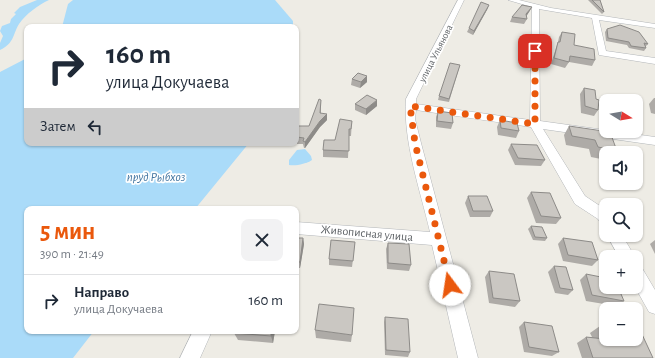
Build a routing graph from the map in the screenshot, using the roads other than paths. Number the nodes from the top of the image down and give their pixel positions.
1 (461, 0) edge
2 (511, 0) edge
3 (535, 7) junction
4 (595, 17) junction
5 (655, 26) edge
6 (655, 61) edge
7 (410, 106) junction
8 (535, 124) junction
9 (655, 142) edge
10 (599, 212) edge
11 (299, 228) edge
12 (439, 239) junction
13 (643, 285) edge
14 (655, 306) edge
15 (202, 334) edge
16 (190, 358) edge
17 (468, 358) edge

1 - 7 street, улица Ульянова
2 - 3 street
3 - 4 street
3 - 8 street
4 - 5 street
4 - 6 street
7 - 8 street
7 - 12 street
8 - 9 street
8 - 10 street
11 - 12 street, Живописная улица
12 - 17 street
13 - 14 street
15 - 16 street

